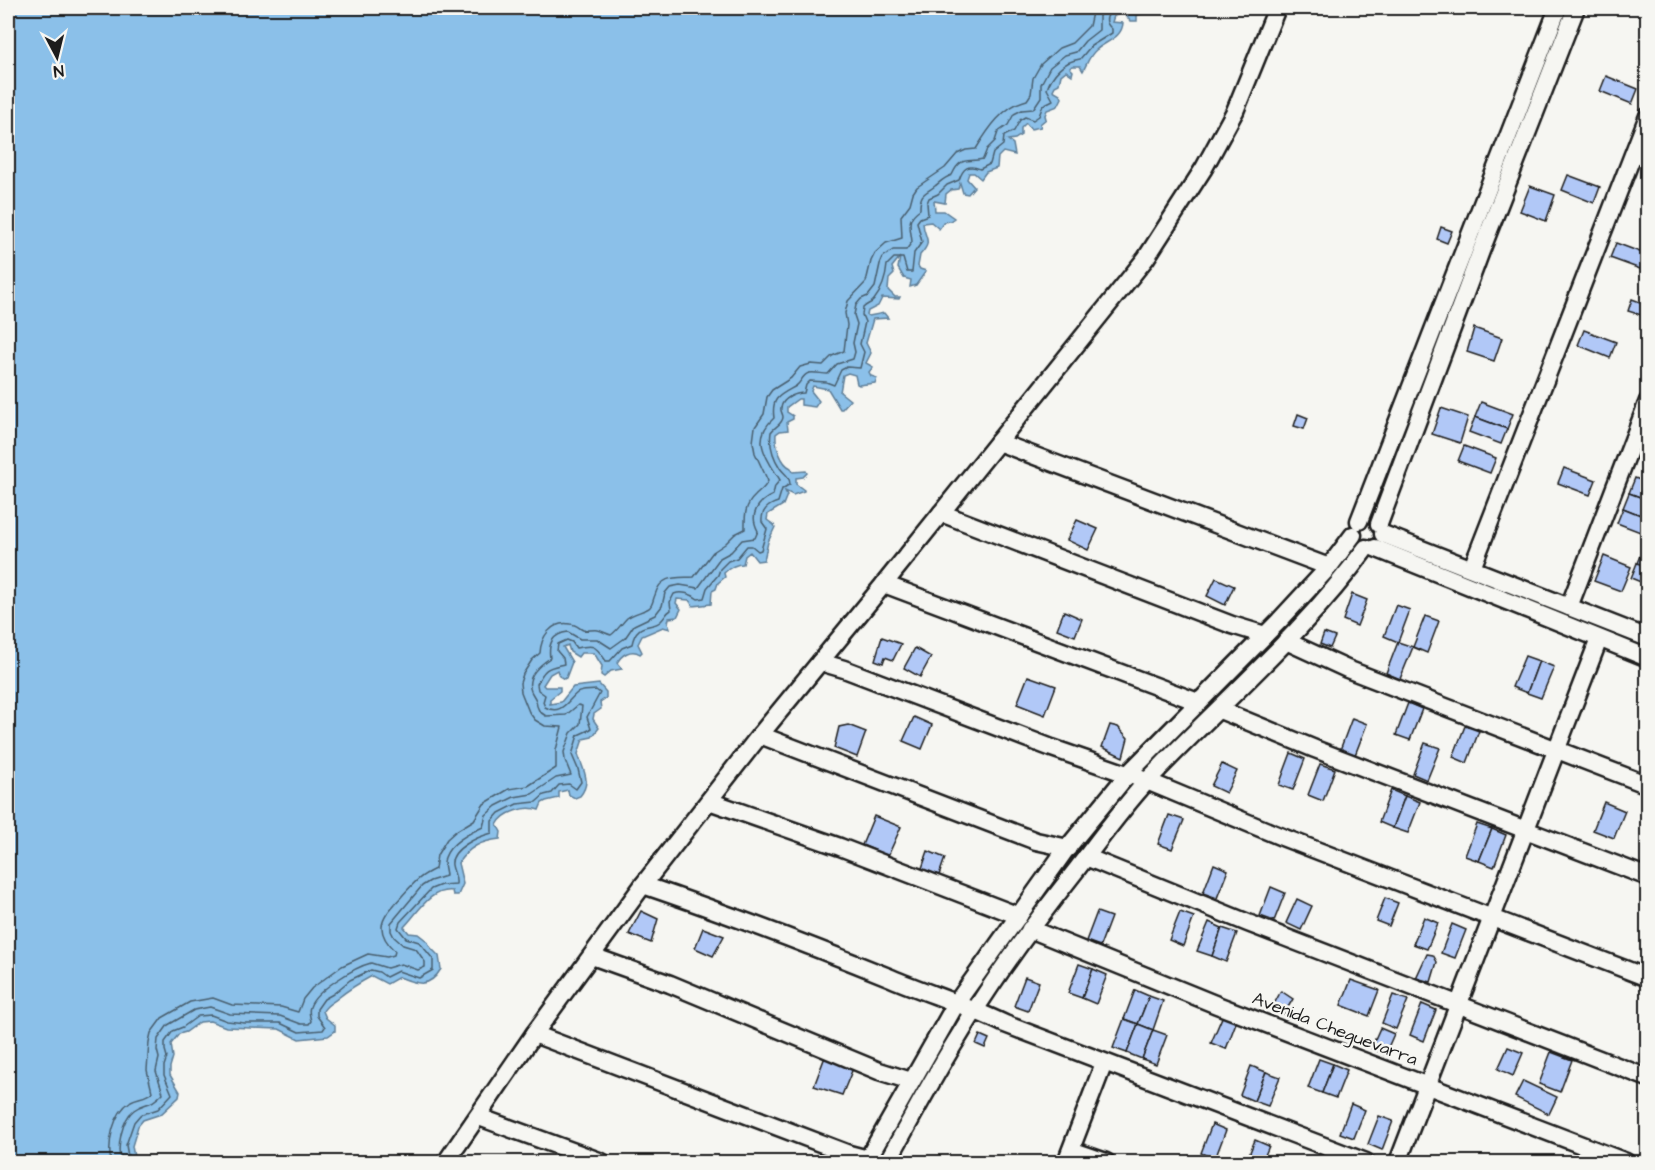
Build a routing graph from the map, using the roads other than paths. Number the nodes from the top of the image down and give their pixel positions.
1 (1277, 8) edge
2 (1558, 8) edge
3 (1576, 8) edge
4 (1647, 116) edge
5 (1647, 401) edge
6 (998, 442) junction
7 (941, 513) junction
8 (1356, 528) junction
9 (1376, 538) junction
10 (1329, 567) junction
11 (1472, 568) junction
12 (884, 584) junction
13 (1569, 608) junction
14 (1265, 635) junction
15 (1647, 638) edge
16 (1599, 639) junction
17 (1286, 641) junction
18 (1647, 658) edge
19 (820, 662) junction
20 (1198, 702) junction
21 (1220, 710) junction
22 (760, 735) junction
23 (1556, 750) junction
24 (1128, 774) junction
25 (1148, 781) junction
26 (1647, 784) edge
27 (709, 801) junction
28 (1526, 831) junction
29 (1068, 848) junction
30 (1086, 857) junction
31 (1647, 877) edge
32 (643, 885) junction
33 (1019, 916) junction
34 (1492, 917) junction
35 (1030, 929) junction
36 (592, 956) junction
37 (1647, 978) edge
38 (957, 1002) junction
39 (1460, 1005) junction
40 (975, 1010) junction
41 (534, 1034) junction
42 (1104, 1063) junction
43 (1647, 1078) edge
44 (912, 1081) junction
45 (1428, 1085) junction
46 (479, 1116) junction
47 (1068, 1156) edge
48 (867, 1161) edge
49 (446, 1162) edge
50 (602, 1162) edge
51 (887, 1162) edge
52 (1106, 1162) edge
53 (1365, 1162) edge
54 (1398, 1162) edge
55 (1626, 1162) edge

1 - 6 street
2 - 8 street
3 - 9 street
4 - 11 street
5 - 13 street
6 - 7 street
6 - 10 street
7 - 12 street
7 - 14 street
8 - 9 street
8 - 9 street
8 - 10 street
9 - 11 street
9 - 16 street
9 - 17 street
10 - 14 street
11 - 13 street
12 - 19 street
12 - 20 street
13 - 15 street
14 - 20 street
16 - 18 street
16 - 23 street
17 - 21 street
17 - 23 street
19 - 22 street
19 - 24 street
20 - 24 street
21 - 25 street
21 - 28 street
22 - 27 street
22 - 29 street
23 - 26 street
23 - 28 street
24 - 25 street
24 - 29 street
25 - 30 street
25 - 34 street
27 - 32 street
27 - 33 street
28 - 31 street
28 - 34 street
29 - 33 street
30 - 35 street
30 - 39 street
32 - 36 street
32 - 38 street
33 - 38 street
34 - 37 street
34 - 39 street
35 - 40 street
35 - 45 street, Avenida Cheguevarra
36 - 41 street
36 - 44 street
38 - 40 street
38 - 44 street
39 - 43 street
39 - 45 street
40 - 42 street
40 - 51 street
41 - 46 street
41 - 48 street
42 - 47 street
42 - 53 street
44 - 48 street
45 - 54 street
45 - 55 street, Avenida Cheguevarra
46 - 49 street
46 - 50 street
47 - 52 street

